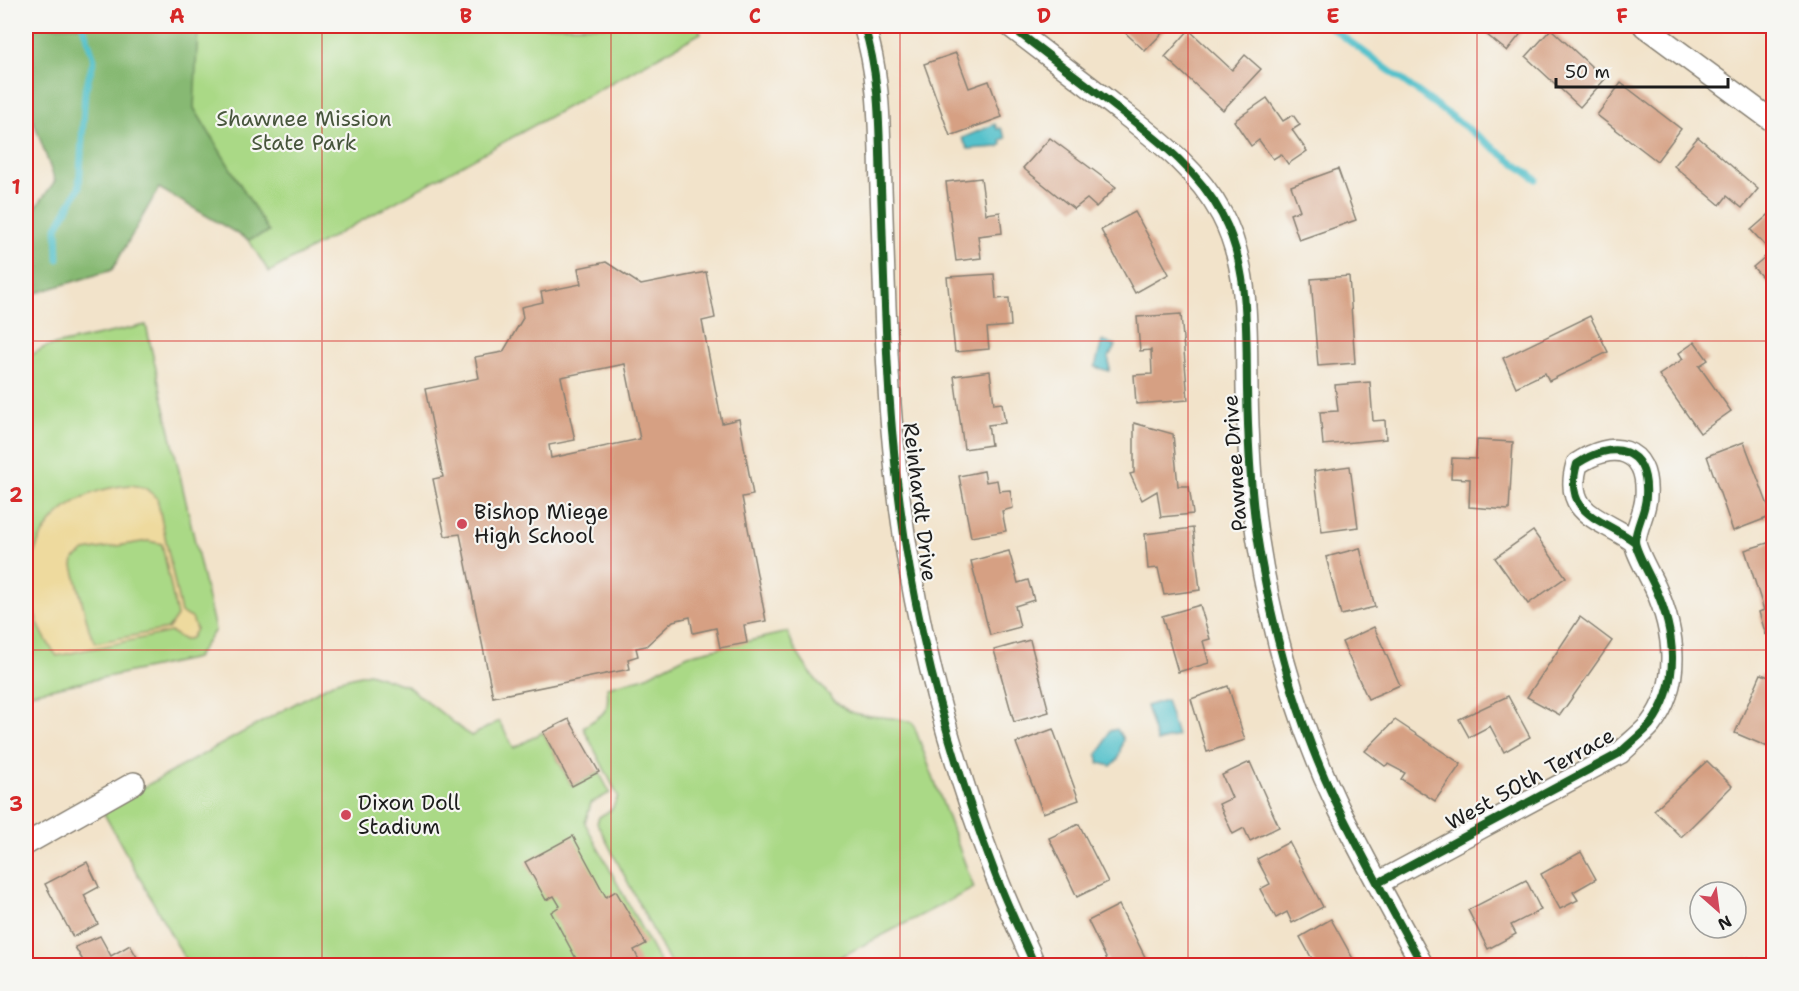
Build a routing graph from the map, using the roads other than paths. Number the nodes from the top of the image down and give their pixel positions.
1 (864, 26) edge
2 (1010, 26) edge
3 (1644, 26) edge
4 (1773, 122) edge
5 (1635, 542) dead end
6 (134, 783) dead end
7 (26, 844) edge
8 (1378, 883) junction
9 (1035, 966) edge
10 (1422, 966) edge

1 - 9 street, Reinhardt Drive
2 - 8 street, Pawnee Drive
3 - 4 street
5 - 8 street, West 50th Terrace
6 - 7 street
8 - 10 street, Pawnee Drive

